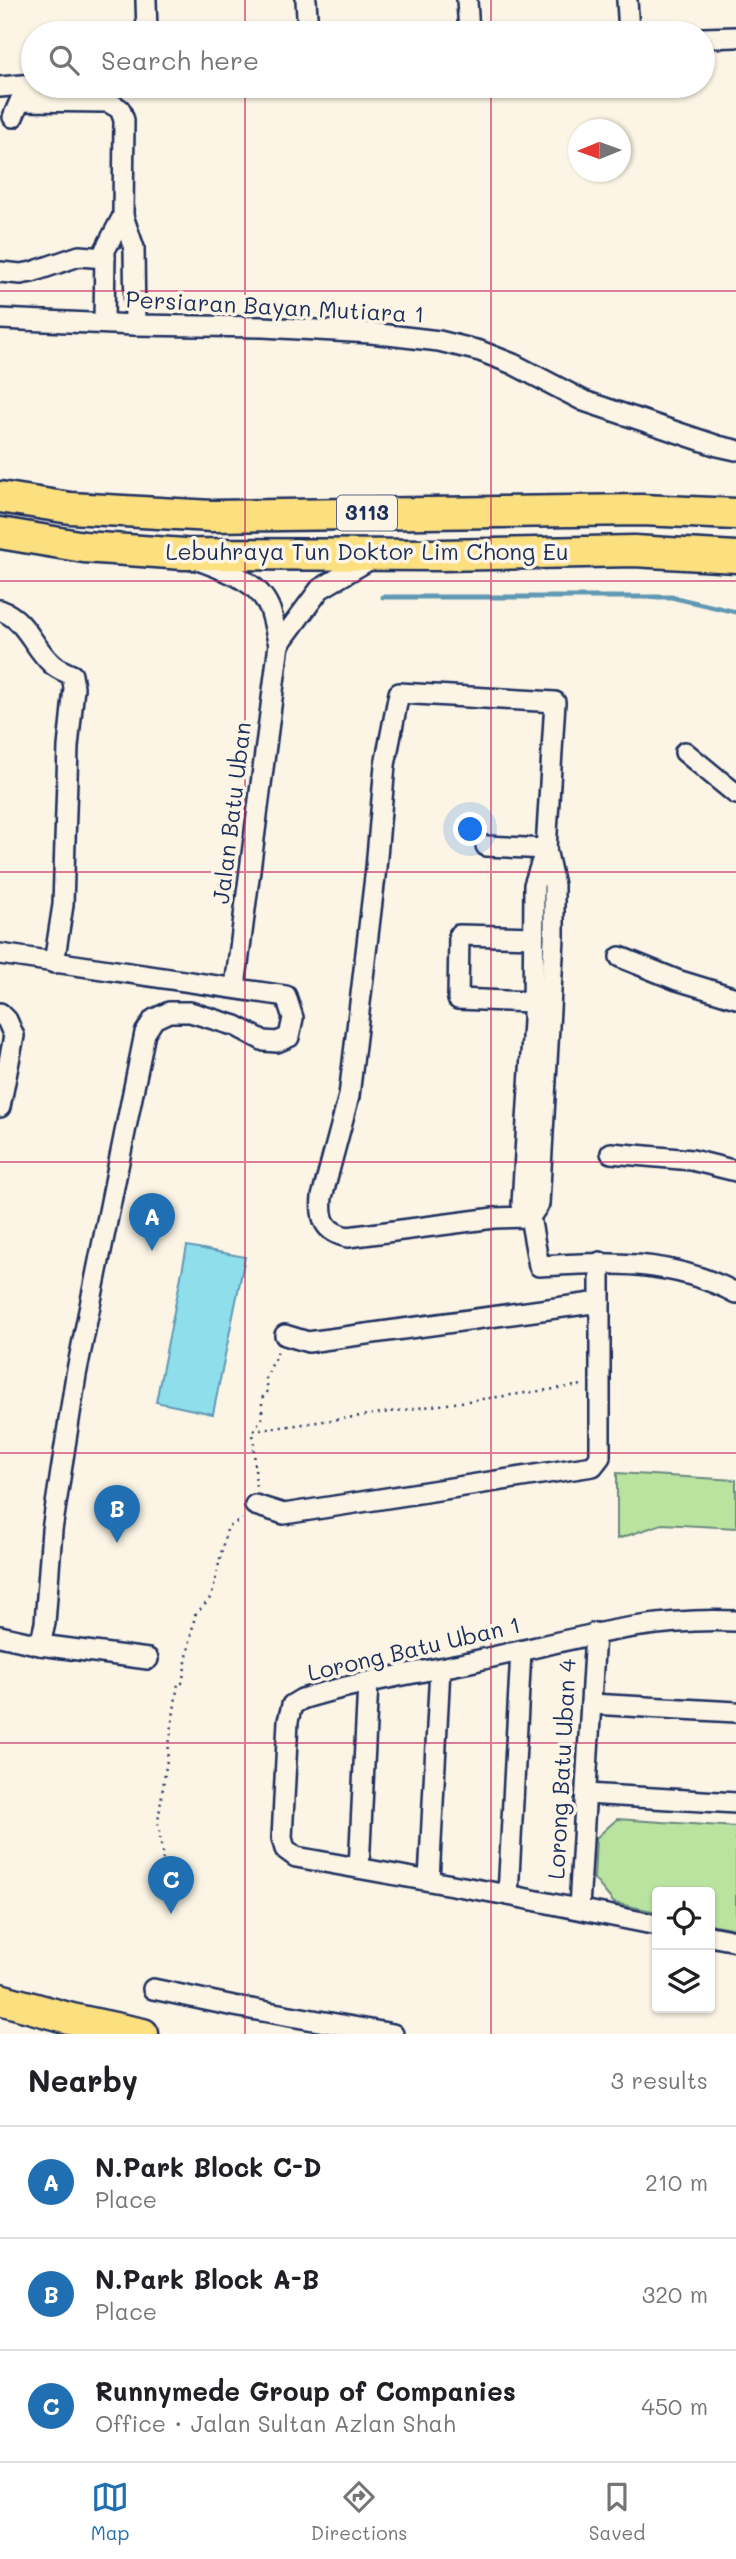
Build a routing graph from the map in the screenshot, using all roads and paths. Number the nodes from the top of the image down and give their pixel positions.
1 (145, 0) edge
2 (306, 0) edge
3 (467, 0) edge
4 (627, 0) edge
5 (146, 21) edge
6 (307, 21) edge
7 (468, 21) edge
8 (628, 21) edge
9 (736, 37) edge
10 (715, 38) edge
11 (21, 86) edge
12 (0, 87) edge
13 (0, 101) edge
14 (123, 216) junction
15 (105, 257) junction
16 (0, 272) edge
17 (0, 319) edge
18 (104, 323) junction
19 (135, 325) junction
20 (736, 450) edge
21 (0, 497) edge
22 (736, 514) edge
23 (0, 533) edge
24 (184, 554) junction
25 (379, 555) junction
26 (736, 557) edge
27 (0, 610) edge
28 (279, 644) junction
29 (685, 752) dead end
30 (736, 794) edge
31 (486, 846) dead end
32 (547, 849) junction
33 (533, 937) junction
34 (0, 954) edge
35 (620, 957) dead end
36 (54, 963) junction
37 (235, 988) junction
38 (736, 998) edge
39 (533, 1002) junction
40 (0, 1013) edge
41 (0, 1107) edge
42 (611, 1153) dead end
43 (736, 1171) edge
44 (530, 1217) junction
45 (600, 1262) junction
46 (736, 1293) edge
47 (600, 1302) junction
48 (285, 1335) joint
49 (600, 1383) junction
50 (253, 1431) junction
51 (255, 1506) junction
52 (736, 1621) edge
53 (595, 1633) junction
54 (0, 1636) edge
55 (40, 1645) junction
56 (521, 1651) junction
57 (148, 1659) dead end
58 (440, 1668) junction
59 (368, 1683) junction
60 (591, 1704) junction
61 (736, 1712) edge
62 (586, 1794) junction
63 (736, 1803) edge
64 (164, 1867) dead end
65 (359, 1868) junction
66 (429, 1880) junction
67 (508, 1895) junction
68 (579, 1908) junction
69 (652, 1924) edge
70 (715, 1937) edge
71 (736, 1941) edge
72 (153, 1989) dead end
73 (0, 1999) edge
74 (143, 2034) edge
75 (393, 2034) edge

1 - 5 street
2 - 6 street
3 - 7 street
4 - 8 street
9 - 10 street
11 - 12 street
13 - 14 street
14 - 15 street
14 - 19 street
15 - 16 street
15 - 18 street
17 - 18 street, Persiaran Bayan Mutiara 1
18 - 19 street, Persiaran Bayan Mutiara 1
19 - 20 street, Persiaran Bayan Mutiara 1
21 - 22 highway, Lebuhraya Tun Doktor Lim Chong Eu / 3113
23 - 24 highway, Lebuhraya Tun Doktor Lim Chong Eu / 3113
24 - 25 highway, Lebuhraya Tun Doktor Lim Chong Eu / 3113
24 - 28 street, Jalan Batu Uban
25 - 26 highway, Lebuhraya Tun Doktor Lim Chong Eu / 3113
25 - 28 street, Jalan Batu Uban
27 - 36 street
28 - 37 street, Jalan Batu Uban
29 - 30 street
31 - 32 street
32 - 33 street
32 - 44 street
32 - 44 street
33 - 39 street
33 - 39 street
34 - 36 street
35 - 38 street
36 - 37 street
37 - 55 street
39 - 44 street
40 - 41 street
42 - 43 street
44 - 45 street
45 - 46 street
45 - 47 street
47 - 48 street
47 - 49 street
48 - 50 path
49 - 50 path
49 - 51 street
50 - 51 path
51 - 64 path
52 - 53 street, Lorong Batu Uban 1
53 - 56 street, Lorong Batu Uban 1
53 - 60 street, Lorong Batu Uban 4
54 - 55 street
55 - 57 street
56 - 58 street, Lorong Batu Uban 1
56 - 67 street
58 - 59 street, Lorong Batu Uban 1
58 - 66 street
59 - 65 street
59 - 65 street, Lorong Batu Uban 1
60 - 61 street
60 - 62 street, Lorong Batu Uban 4
62 - 63 street
62 - 68 street, Lorong Batu Uban 4
65 - 66 street, Lorong Batu Uban 1
66 - 67 street, Lorong Batu Uban 1
67 - 68 street, Lorong Batu Uban 1
68 - 69 street, Lorong Batu Uban 1
70 - 71 street
72 - 75 street
73 - 74 highway

